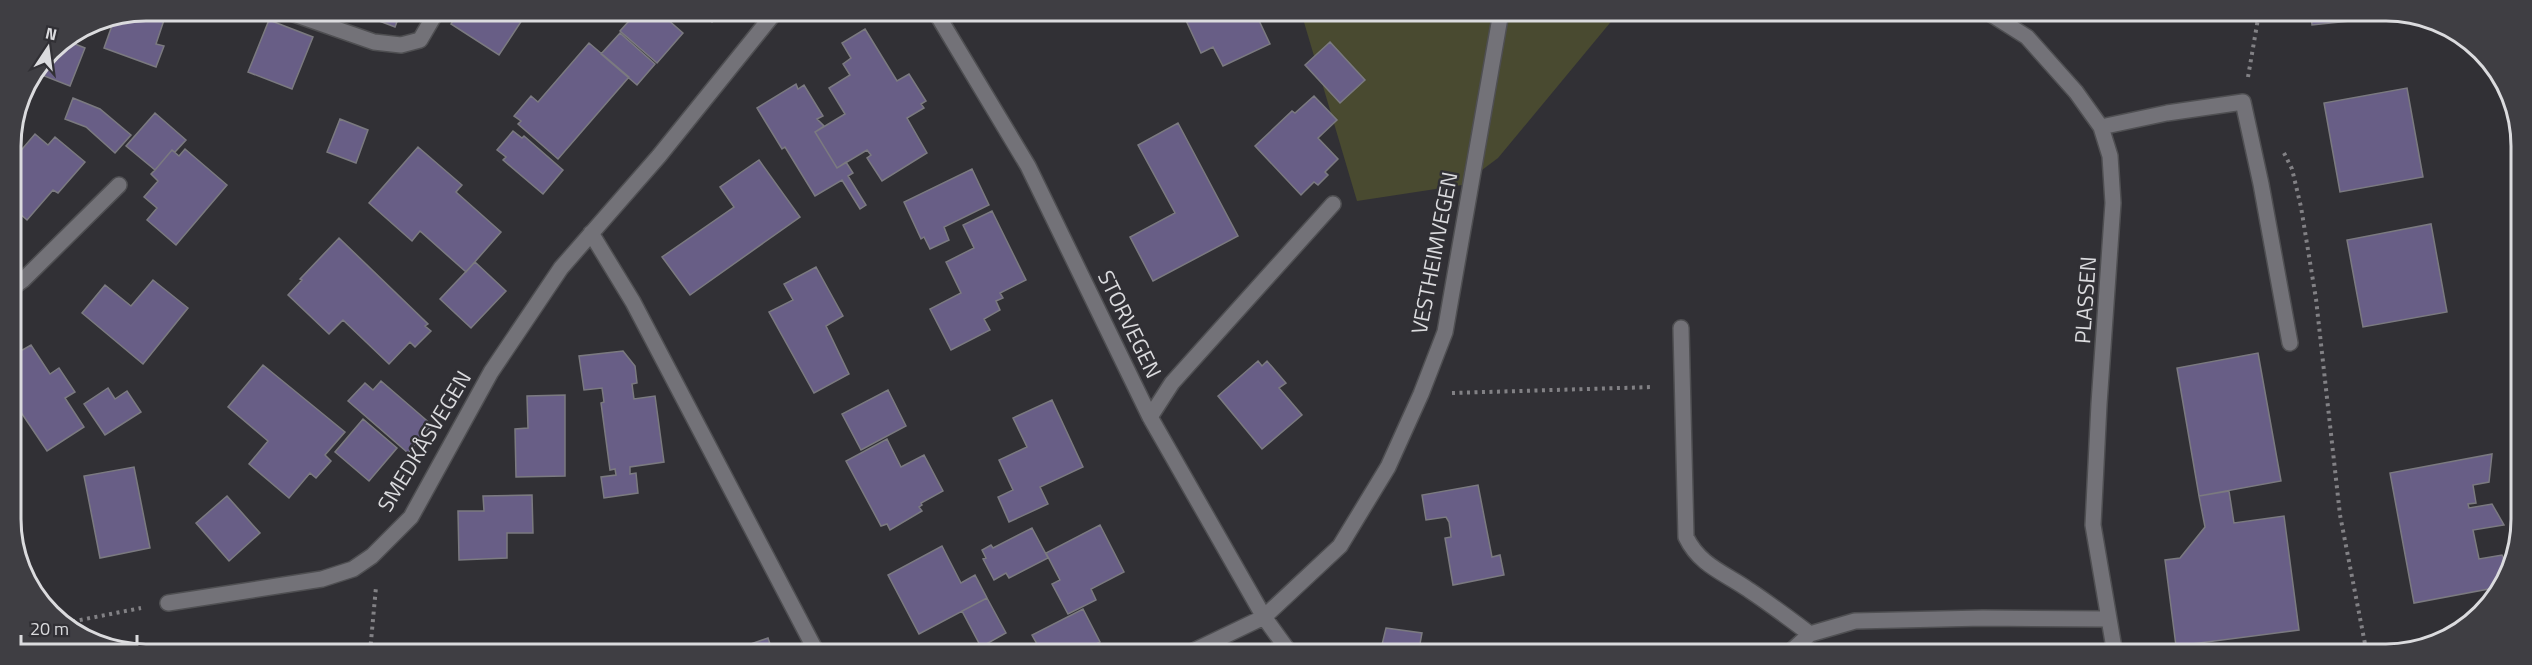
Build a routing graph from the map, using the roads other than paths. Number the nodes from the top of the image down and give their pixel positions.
1 (314, 21) edge
2 (431, 21) edge
3 (768, 21) edge
4 (941, 21) edge
5 (1499, 21) edge
6 (2002, 21) edge
7 (2101, 127) junction
8 (118, 185) dead end
9 (1333, 204) dead end
10 (591, 232) junction
11 (21, 281) edge
12 (1681, 328) dead end
13 (2290, 343) dead end
14 (1150, 417) junction
15 (168, 603) road end
16 (1264, 617) junction
17 (2109, 619) junction
18 (1810, 634) junction
19 (813, 644) edge
20 (1208, 644) edge
21 (1284, 644) edge
22 (1799, 644) edge
23 (2113, 644) edge

1 - 2 street
3 - 10 street, SMEDKÅSVEGEN
4 - 14 street, STORVEGEN
5 - 16 street, VESTHEIMVEGEN
6 - 7 street, PLASSEN
7 - 13 street
7 - 17 street, PLASSEN
8 - 11 street
9 - 14 street
10 - 15 street, SMEDKÅSVEGEN
10 - 19 street
12 - 18 street
14 - 16 street, STORVEGEN
16 - 20 street, VESTHEIMVEGEN
16 - 21 street, STORVEGEN
17 - 18 street
17 - 23 street, PLASSEN
18 - 22 street

